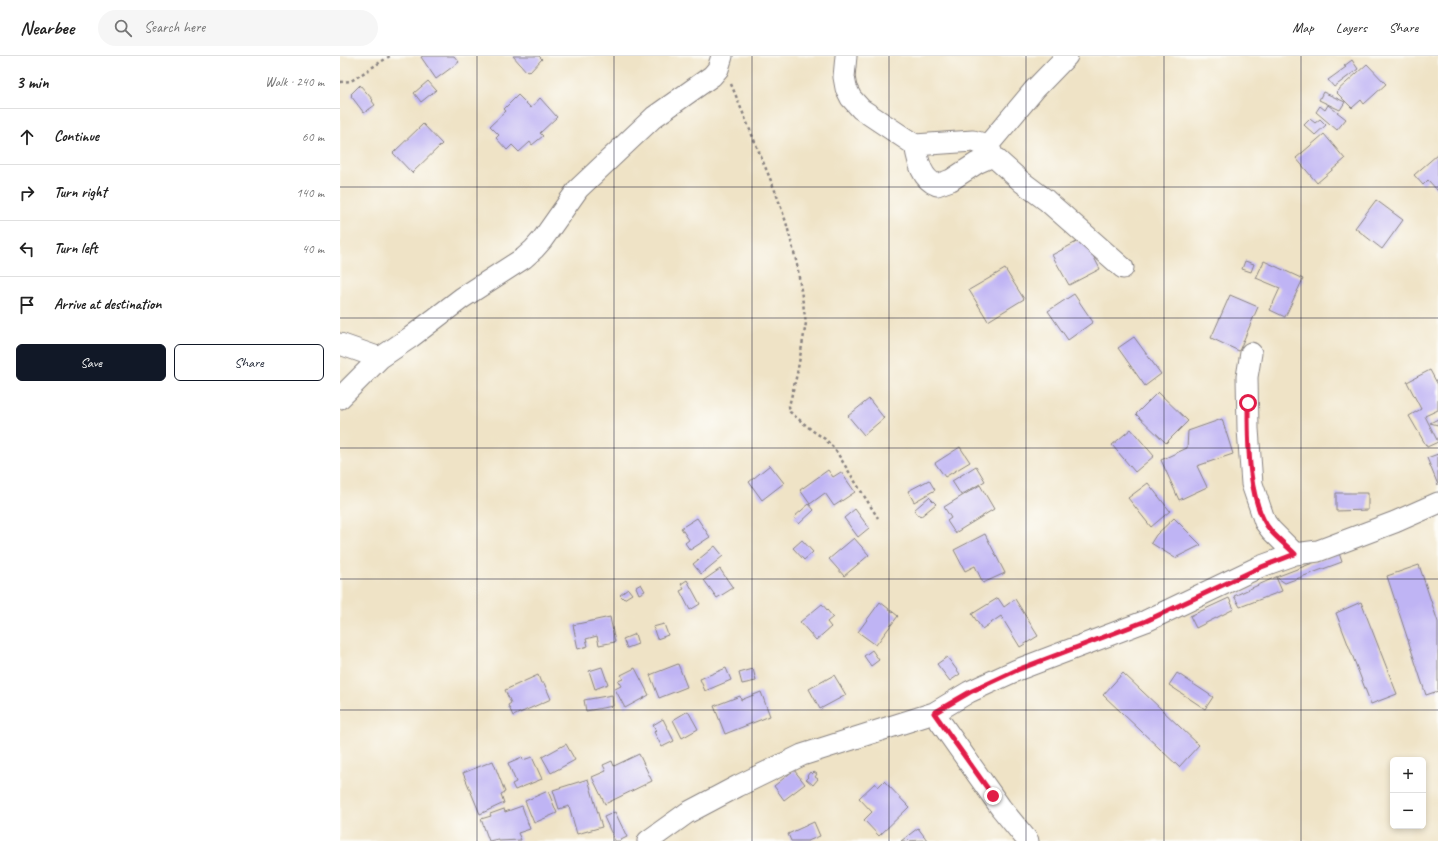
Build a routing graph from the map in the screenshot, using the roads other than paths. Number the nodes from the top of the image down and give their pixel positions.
1 (722, 56) edge
2 (846, 56) edge
3 (1067, 56) edge
4 (915, 145) junction
5 (990, 151) junction
6 (1123, 268) dead end
7 (340, 344) edge
8 (1251, 353) dead end
9 (380, 358) junction
10 (340, 398) edge
11 (1438, 503) edge
12 (1295, 554) junction
13 (934, 713) junction
14 (648, 841) edge
15 (1028, 841) edge

1 - 9 street
2 - 4 street
3 - 5 street
4 - 5 street
4 - 5 street
5 - 6 street
7 - 9 street
8 - 12 street
9 - 10 street
11 - 12 street
12 - 13 street
13 - 14 street
13 - 15 street

